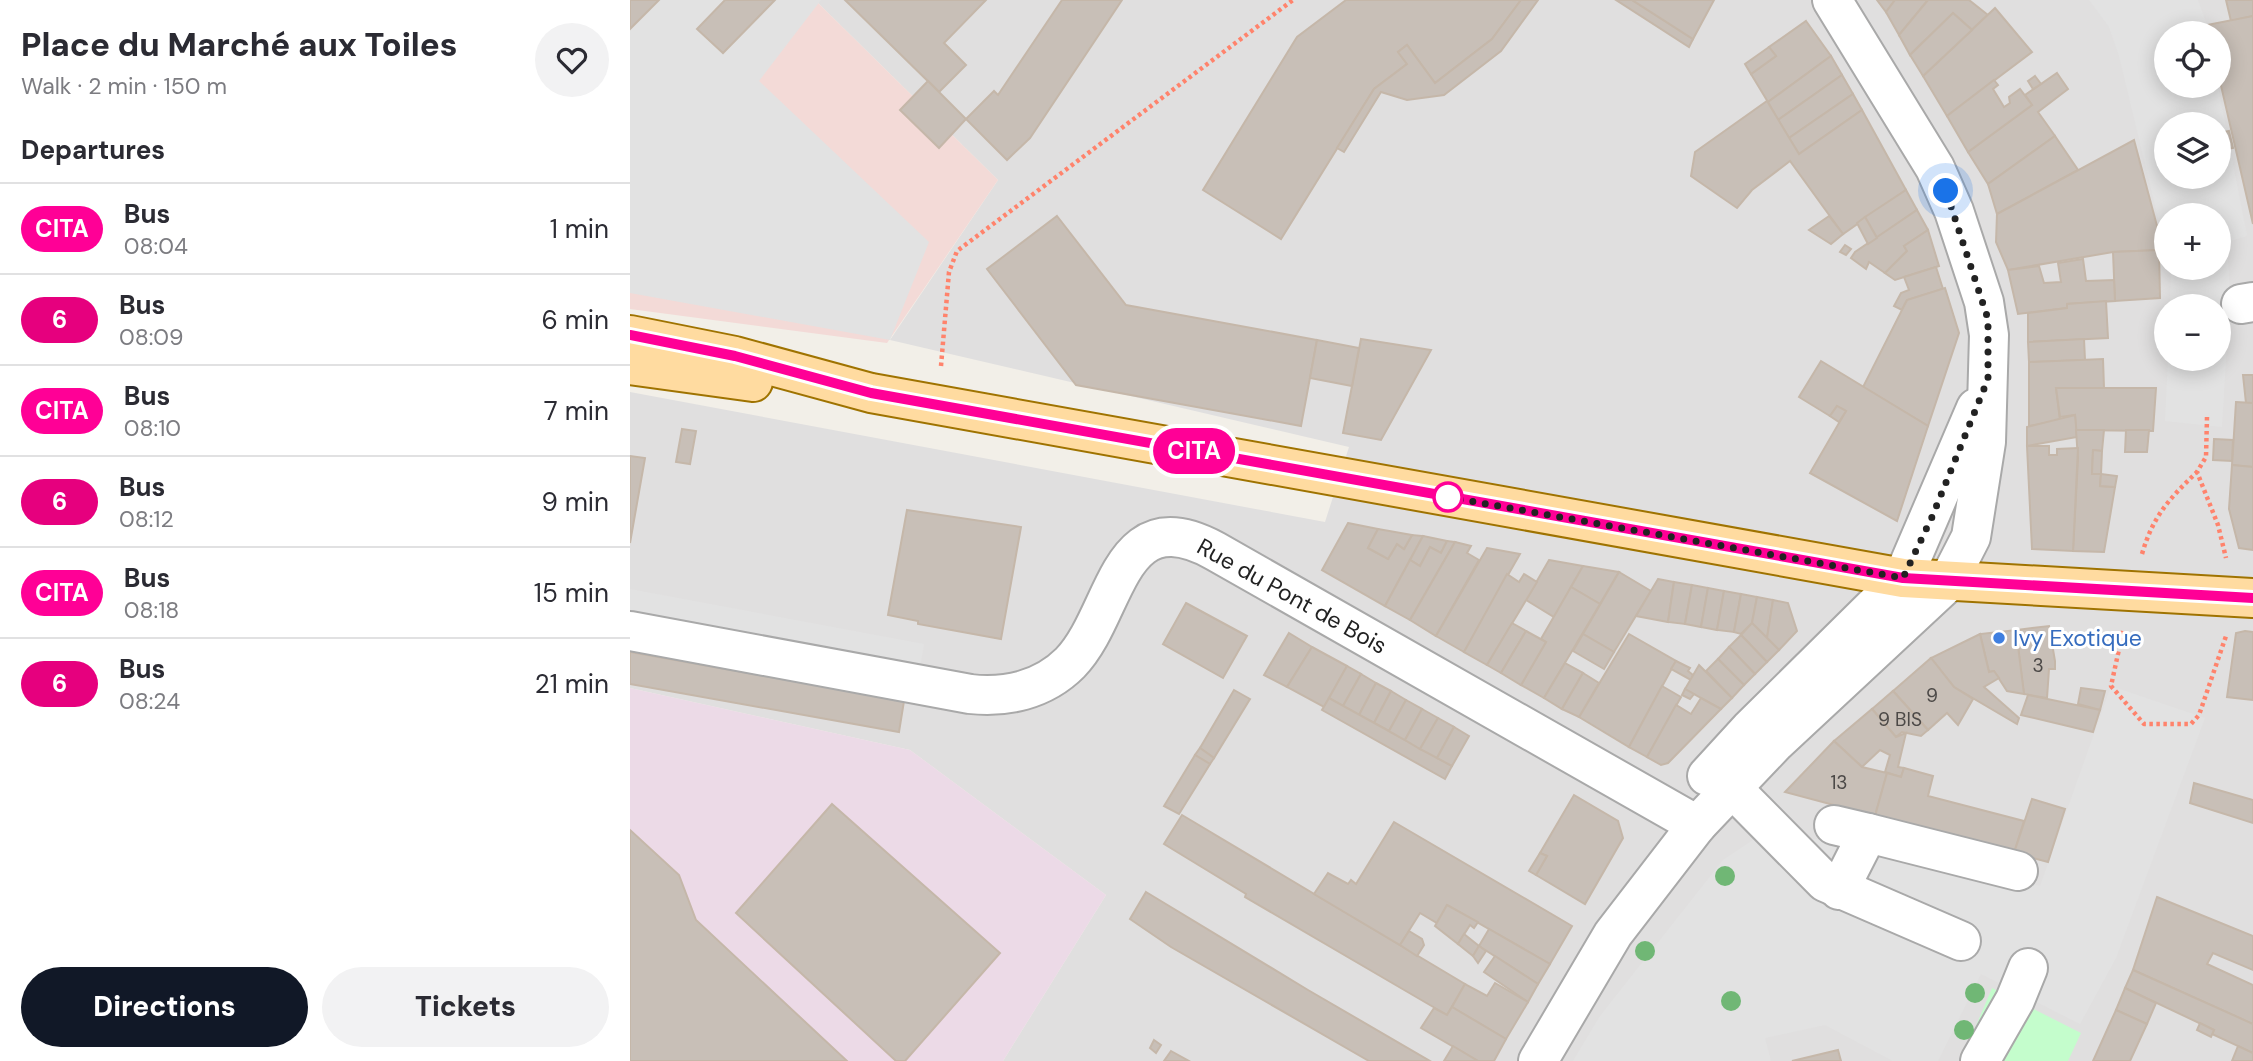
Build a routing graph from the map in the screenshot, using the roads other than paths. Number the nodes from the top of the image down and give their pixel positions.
1 (1832, 0) edge
2 (630, 335) edge
3 (630, 365) edge
4 (1988, 379) junction
5 (871, 393) junction
6 (1903, 578) junction
7 (1948, 582) junction
8 (2243, 598) edge
9 (630, 631) edge
10 (1722, 778) junction
11 (1688, 819) junction
12 (2018, 871) dead end
13 (1839, 890) junction
14 (1961, 941) dead end
15 (2028, 968) dead end
16 (1538, 1061) edge
17 (1980, 1061) edge

1 - 4 street
2 - 5 main road
3 - 5 main road
4 - 6 street
4 - 7 street
5 - 6 main road
6 - 7 main road
6 - 10 street
7 - 8 main road
7 - 10 street
9 - 11 street, Rue du Pont de Bois
10 - 11 street
10 - 13 street
11 - 16 street
12 - 13 street
13 - 14 street
15 - 17 street

